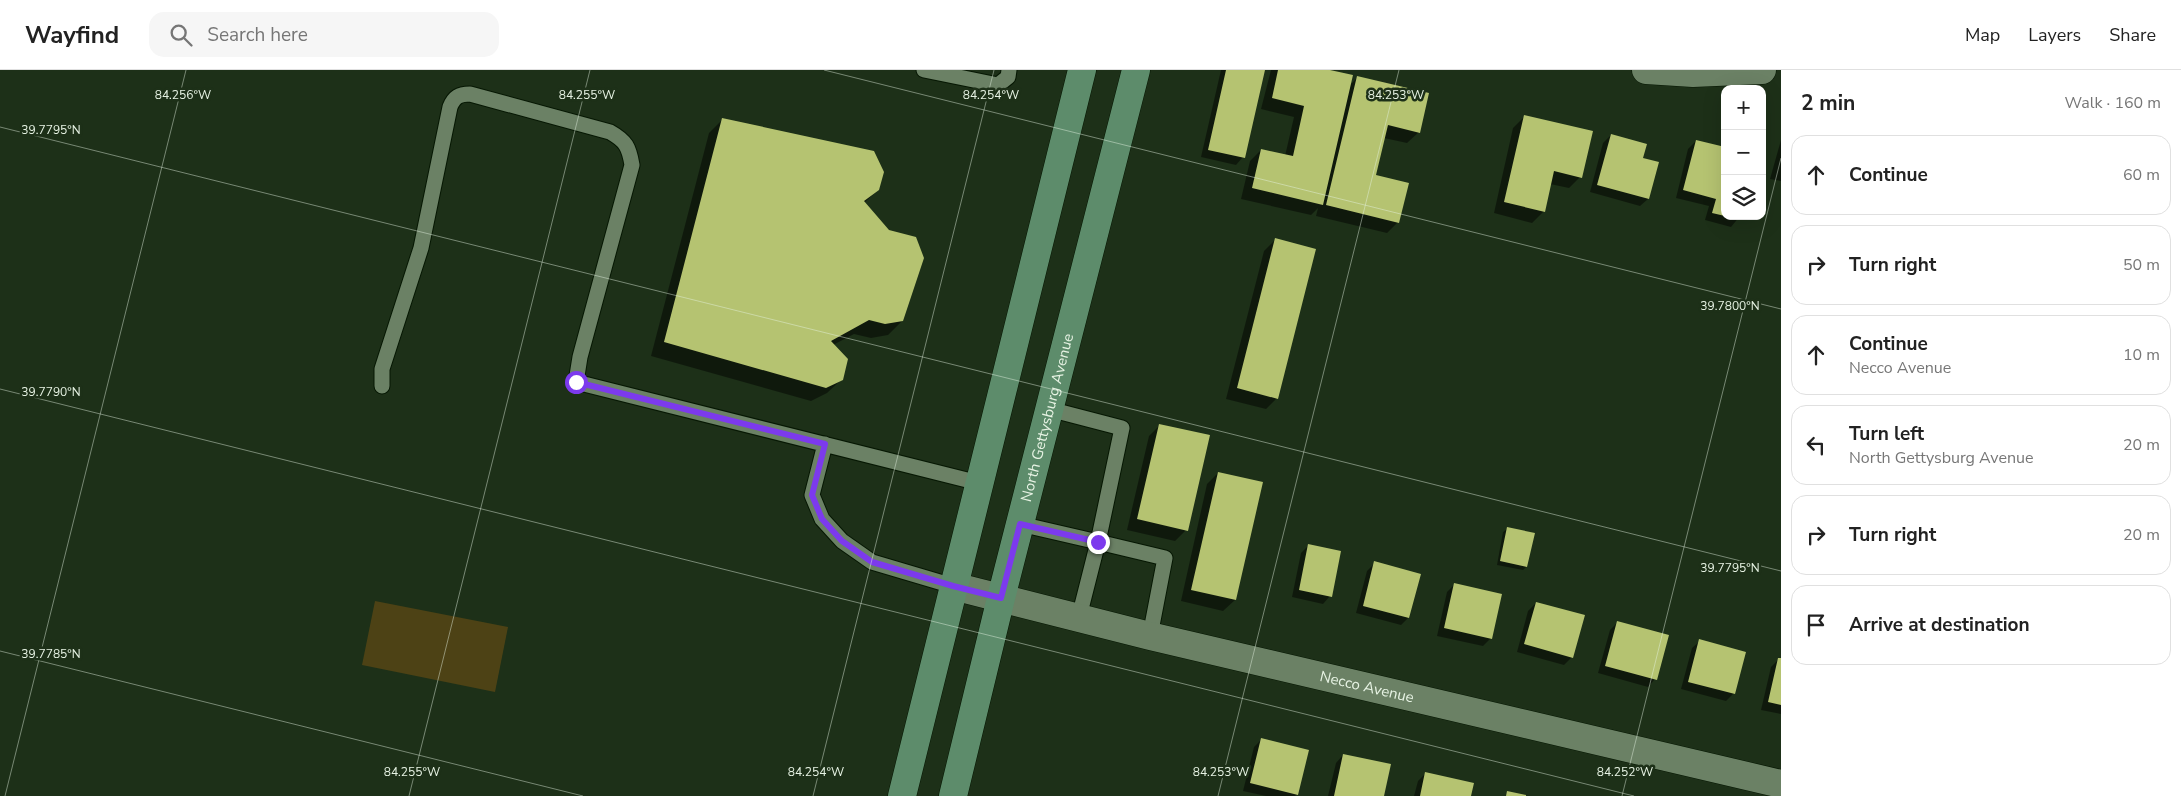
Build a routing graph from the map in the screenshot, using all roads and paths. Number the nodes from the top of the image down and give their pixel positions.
1 (924, 70) edge
2 (1009, 70) edge
3 (1082, 70) edge
4 (1136, 70) edge
5 (1646, 70) edge
6 (1762, 70) edge
7 (382, 386) dead end
8 (1049, 409) junction
9 (825, 444) junction
10 (979, 483) junction
11 (1020, 524) junction
12 (1098, 542) junction
13 (953, 586) junction
14 (1001, 598) junction
15 (1079, 617) junction
16 (1150, 636) junction
17 (1781, 784) edge
18 (902, 796) edge
19 (953, 796) edge

1 - 2 lane
3 - 10 main road
4 - 8 main road, North Gettysburg Avenue
5 - 6 street
7 - 9 lane
8 - 11 main road, North Gettysburg Avenue
8 - 12 lane
9 - 10 lane
9 - 13 lane
10 - 13 main road
11 - 12 lane
11 - 14 main road, North Gettysburg Avenue
12 - 15 lane
12 - 16 lane
13 - 14 street, Necco Avenue
13 - 18 main road
14 - 15 street, Necco Avenue
14 - 19 main road, North Gettysburg Avenue
15 - 16 street, Necco Avenue
16 - 17 street, Necco Avenue

